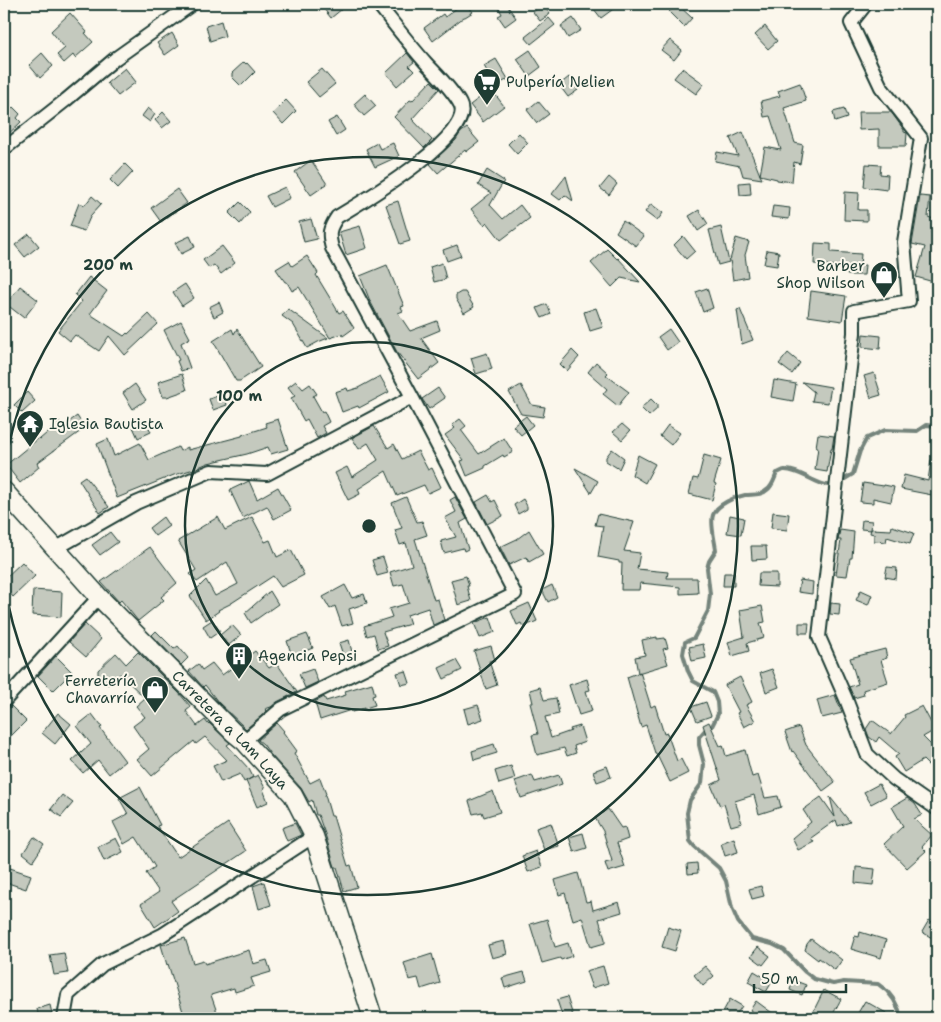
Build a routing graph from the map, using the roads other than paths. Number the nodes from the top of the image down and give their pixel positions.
1 (192, 4) edge
2 (378, 4) edge
3 (866, 4) edge
4 (4, 149) edge
5 (412, 397) junction
6 (4, 491) edge
7 (55, 548) junction
8 (99, 597) junction
9 (4, 701) edge
10 (244, 741) junction
11 (937, 809) edge
12 (314, 836) junction
13 (64, 1018) edge
14 (373, 1018) edge

1 - 4 street
2 - 5 street
3 - 11 street
5 - 7 street
5 - 10 street
6 - 7 main road, Carretera a Lam Laya
7 - 8 main road, Carretera a Lam Laya
8 - 9 street
8 - 10 main road, Carretera a Lam Laya
10 - 12 main road, Carretera a Lam Laya
12 - 13 street
12 - 14 main road, Carretera a Lam Laya

